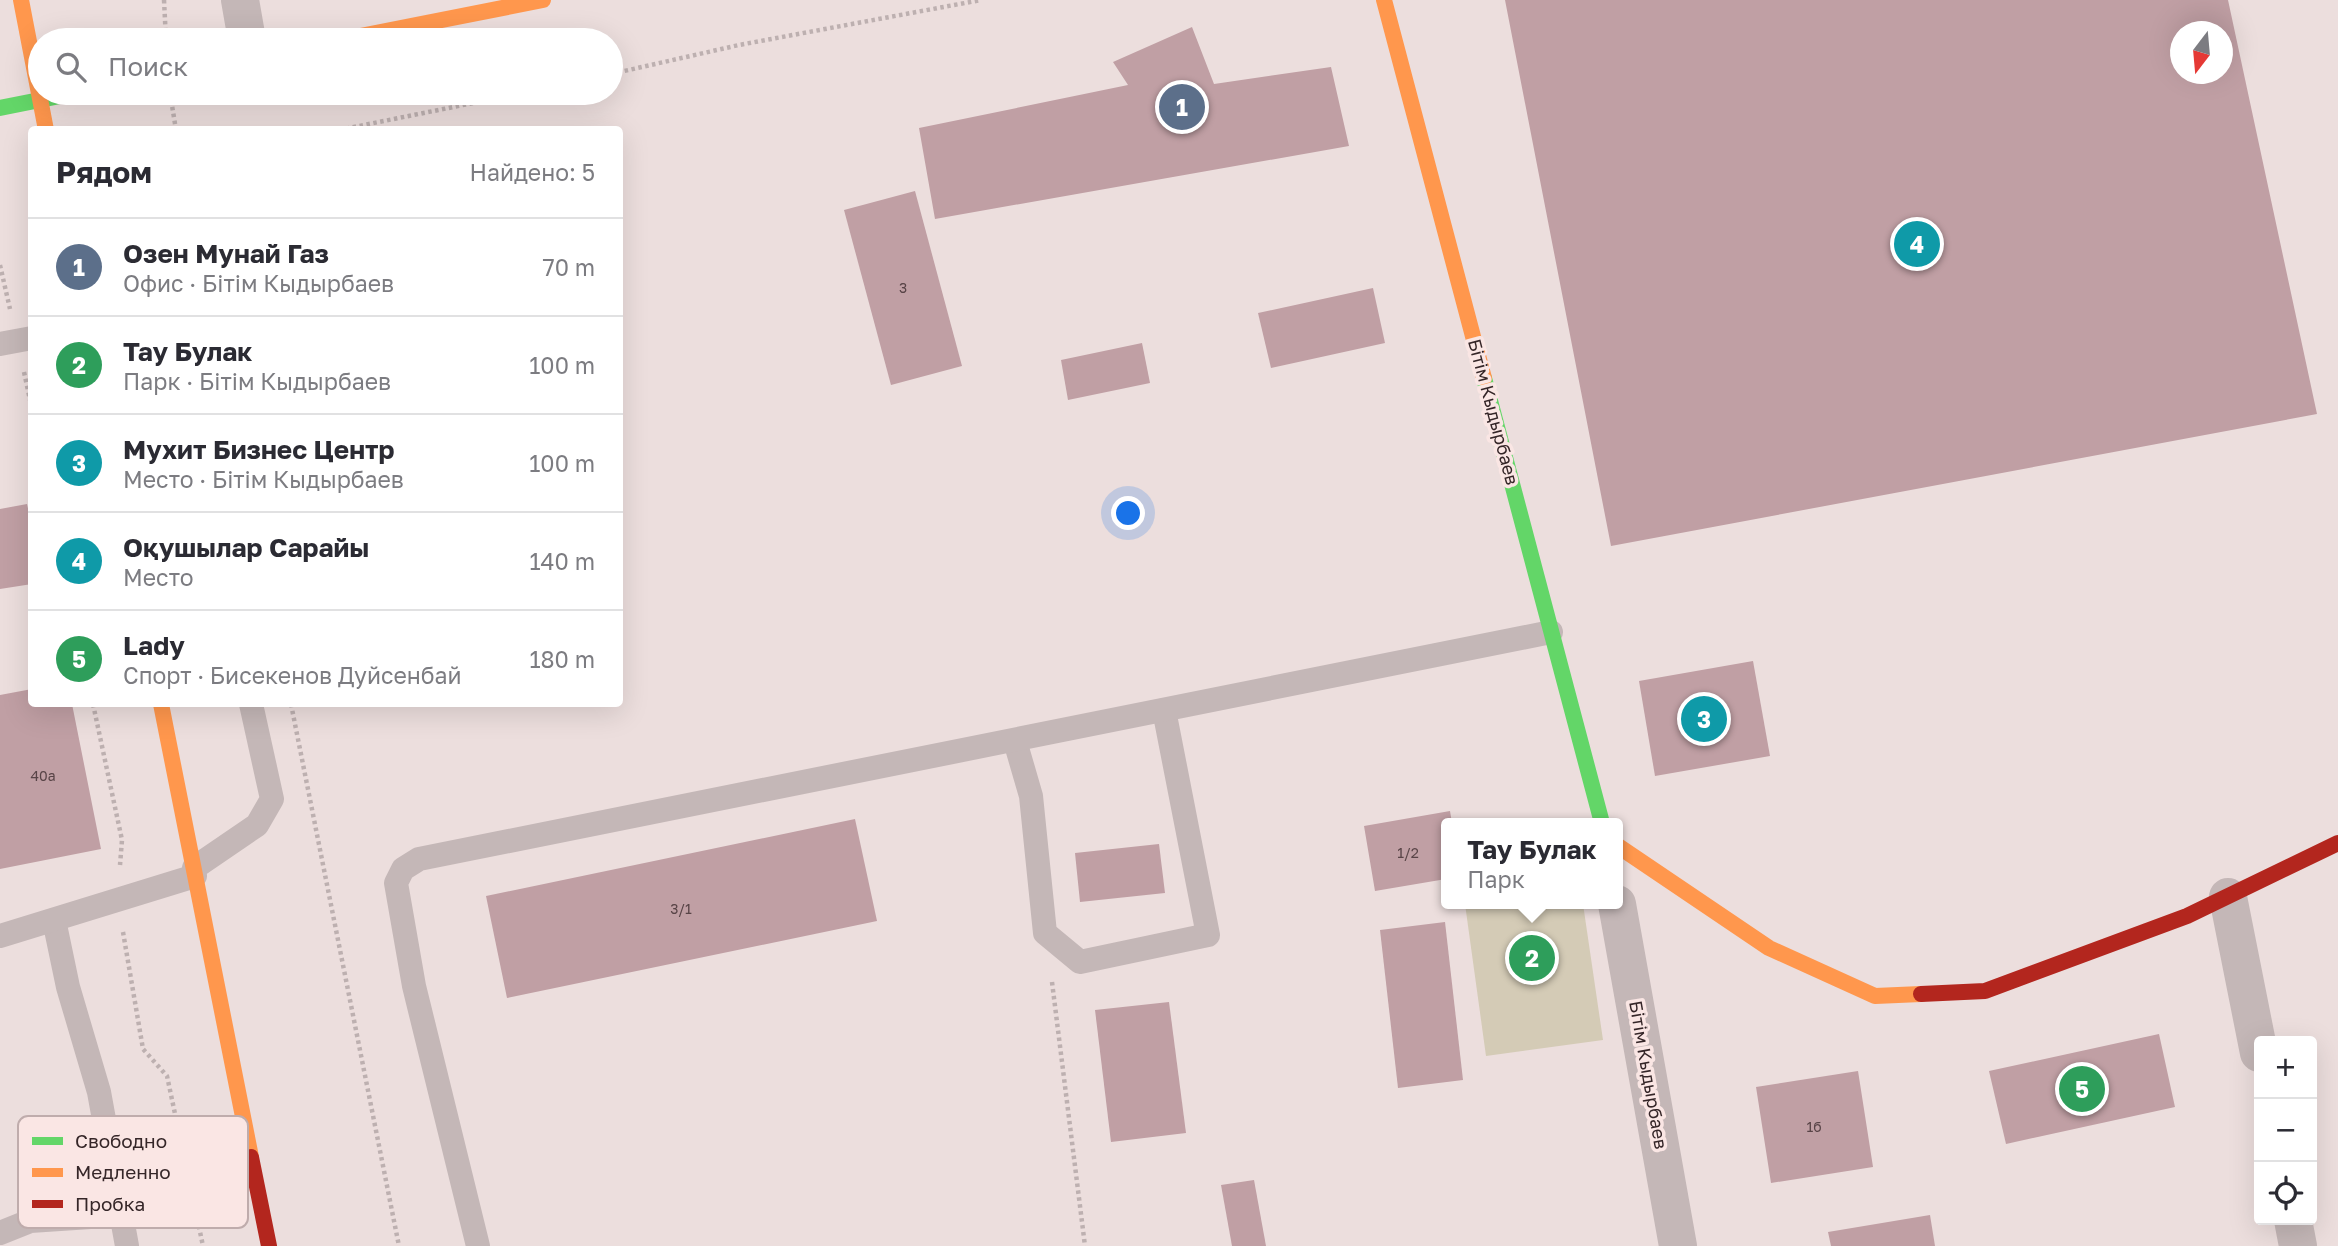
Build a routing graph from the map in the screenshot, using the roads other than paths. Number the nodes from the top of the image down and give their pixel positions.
1 (21, 0) edge
2 (240, 0) edge
3 (543, 0) edge
4 (1384, 0) edge
5 (245, 28) edge
6 (401, 28) edge
7 (28, 37) edge
8 (28, 102) edge
9 (41, 105) edge
10 (0, 108) edge
11 (45, 126) edge
12 (28, 339) edge
13 (0, 344) edge
14 (1551, 632) junction
15 (162, 707) edge
16 (252, 707) edge
17 (1164, 710) junction
18 (1015, 741) junction
19 (1601, 818) edge
20 (2338, 843) edge
21 (1623, 849) edge
22 (194, 872) junction
23 (2228, 897) junction
24 (1619, 909) edge
25 (54, 920) junction
26 (0, 936) edge
27 (2256, 1036) edge
28 (103, 1116) edge
29 (243, 1116) edge
30 (248, 1141) edge
31 (2294, 1225) edge
32 (18, 1226) edge
33 (124, 1228) edge
34 (0, 1233) edge
35 (127, 1246) edge
36 (269, 1246) edge
37 (478, 1246) edge
38 (1678, 1246) edge
39 (2298, 1246) edge

1 - 7 street
2 - 5 street
3 - 6 street
4 - 14 street, Бiтiм Кыдырбаев
8 - 10 street
9 - 11 street
12 - 13 lane
14 - 17 lane
14 - 19 street, Бiтiм Кыдырбаев
15 - 22 street
16 - 22 lane
17 - 18 lane
17 - 18 lane
18 - 37 lane
20 - 23 street
21 - 23 street
22 - 25 lane
22 - 29 street
23 - 27 street
24 - 38 street, Бiтiм Кыдырбаев
25 - 26 lane
25 - 28 lane
30 - 36 street
31 - 39 street
32 - 34 lane
33 - 35 lane

